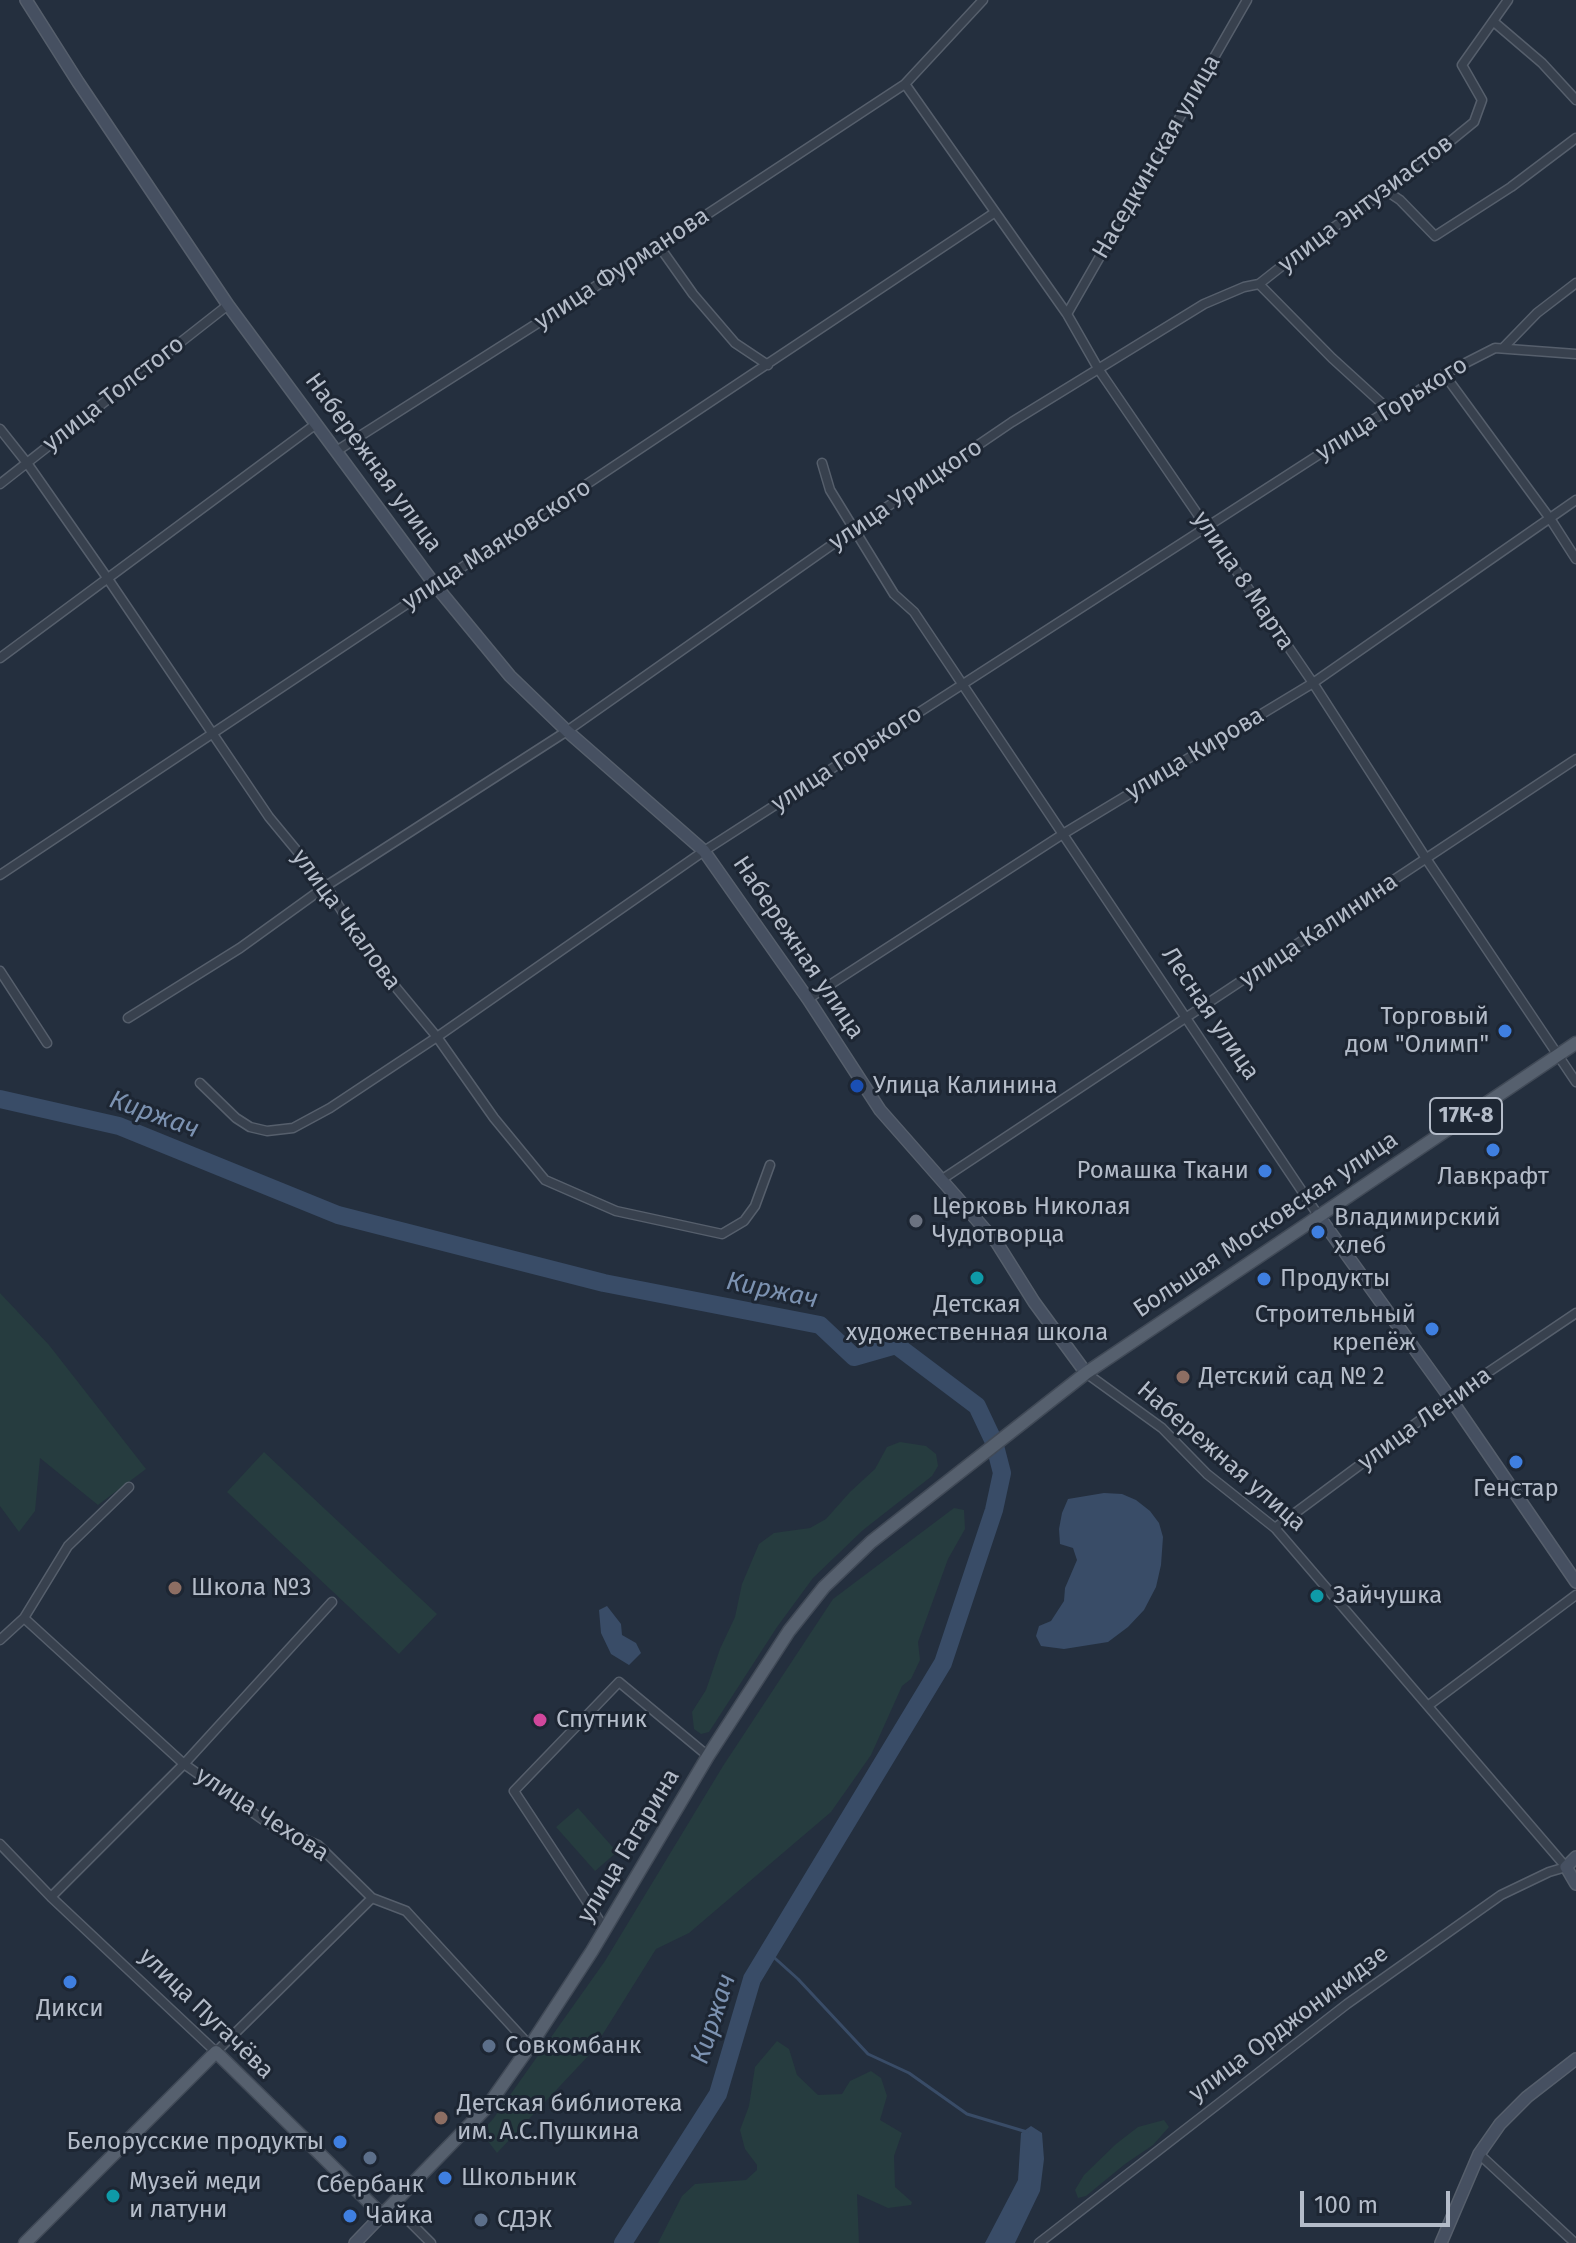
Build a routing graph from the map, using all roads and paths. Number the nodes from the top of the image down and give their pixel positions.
1 (26, 0) edge
2 (983, 0) edge
3 (1247, 0) edge
4 (1508, 0) edge
5 (1494, 22) junction
6 (905, 84) junction
7 (1576, 84) edge
8 (1573, 97) edge
9 (1576, 138) edge
10 (1388, 192) junction
11 (994, 213) junction
12 (659, 246) junction
13 (1576, 283) edge
14 (1259, 284) junction
15 (228, 305) junction
16 (1067, 314) junction
17 (1504, 347) junction
18 (1576, 354) edge
19 (768, 365) junction
20 (1099, 370) junction
21 (1444, 374) junction
22 (1388, 409) junction
23 (316, 424) junction
24 (0, 429) edge
25 (338, 450) junction
26 (27, 463) junction
27 (822, 463) dead end
28 (0, 484) edge
29 (1576, 500) edge
30 (1551, 520) junction
31 (1206, 527) junction
32 (853, 530) junction
33 (1576, 559) edge
34 (108, 579) junction
35 (435, 585) junction
36 (0, 658) edge
37 (1313, 683) junction
38 (962, 685) junction
39 (567, 731) junction
40 (211, 734) junction
41 (1576, 759) edge
42 (1063, 834) junction
43 (704, 851) junction
44 (1427, 860) junction
45 (0, 875) edge
46 (326, 886) junction
47 (0, 971) edge
48 (808, 999) junction
49 (128, 1018) dead end
50 (1187, 1019) junction
51 (437, 1037) junction
52 (47, 1043) dead end
53 (1576, 1043) edge
54 (1557, 1056) junction
55 (1576, 1082) edge
56 (200, 1083) dead end
57 (770, 1165) dead end
58 (941, 1180) junction
59 (1318, 1215) junction
60 (1576, 1313) edge
61 (1086, 1373) junction
62 (1450, 1398) junction
63 (950, 1482) joint
64 (129, 1487) dead end
65 (1275, 1528) junction
66 (1576, 1582) edge
67 (1576, 1595) edge
68 (332, 1602) dead end
69 (24, 1618) junction
70 (0, 1640) edge
71 (1429, 1705) junction
72 (708, 1756) junction
73 (184, 1764) junction
74 (0, 1844) edge
75 (1576, 1857) edge
76 (1566, 1867) junction
77 (1576, 1884) edge
78 (51, 1897) junction
79 (372, 1898) junction
80 (605, 1929) junction
81 (530, 2046) junction
82 (216, 2052) junction
83 (1576, 2059) edge
84 (1479, 2154) junction
85 (393, 2205) junction
86 (382, 2215) junction
87 (25, 2243) edge
88 (355, 2243) edge
89 (431, 2243) edge
90 (1039, 2243) edge
91 (1441, 2243) edge
92 (1575, 2243) edge

1 - 15 street, Набережная улица
2 - 6 street, улица Фурманова
3 - 16 street, Наседкинская улица
4 - 5 street, улица Энтузиастов
5 - 8 street
5 - 10 street, улица Энтузиастов
6 - 11 street, улица 8 Марта
6 - 12 street, улица Фурманова
7 - 8 street
9 - 10 street
10 - 14 street, улица Энтузиастов
11 - 16 street, улица 8 Марта
11 - 19 street, улица Маяковского
12 - 19 street
12 - 25 street, улица Фурманова
13 - 17 street, улица Горького
14 - 20 street, улица Урицкого
14 - 22 street
15 - 23 street, Набережная улица
15 - 26 street, улица Толстого
16 - 20 street, улица 8 Марта
17 - 18 street, улица Горького
17 - 21 street, улица Горького
19 - 35 street, улица Маяковского
20 - 31 street, улица 8 Марта
20 - 32 street, улица Урицкого
21 - 22 street, улица Горького
21 - 30 street
22 - 31 street, улица Горького
23 - 25 street, Набережная улица
23 - 34 street
24 - 26 street, улица Чкалова
25 - 35 street, Набережная улица
26 - 28 street, улица Толстого
26 - 34 street, улица Чкалова
27 - 32 street, Лесная улица
29 - 30 street, улица Кирова
30 - 33 street
30 - 37 street, улица Кирова
31 - 37 street, улица 8 Марта
31 - 38 street, улица Горького
32 - 38 street, Лесная улица
32 - 39 street, улица Урицкого
34 - 36 street
34 - 40 street, улица Чкалова
35 - 39 street, Набережная улица
35 - 40 street, улица Маяковского
37 - 42 street, улица Кирова
37 - 44 street, улица 8 Марта
38 - 42 street, Лесная улица
38 - 43 street, улица Горького
39 - 43 street, Набережная улица
39 - 46 street, улица Урицкого
40 - 45 street, улица Маяковского
40 - 46 street, улица Чкалова
41 - 44 street, улица Калинина
42 - 48 street, улица Кирова
42 - 50 street, Лесная улица
43 - 48 street, Набережная улица
43 - 51 street, улица Горького
44 - 50 street, улица Калинина
44 - 54 street, улица 8 Марта
46 - 49 street, улица Урицкого
46 - 51 street, улица Чкалова
47 - 52 street
48 - 58 street, Набережная улица
50 - 58 street, улица Калинина
50 - 59 street, Лесная улица
51 - 56 street, улица Горького
51 - 57 street, улица Чкалова
53 - 54 main road, Большая Московская улица / 17К-8
54 - 55 street, улица 8 Марта
54 - 59 main road, Большая Московская улица / 17К-8
58 - 61 street, Набережная улица
59 - 61 main road, Большая Московская улица
59 - 62 street, Лесная улица
60 - 62 street, улица Ленина
61 - 63 main road, Большая Московская улица
61 - 65 street, Набережная улица
62 - 65 street, улица Ленина
62 - 66 street, Лесная улица
63 - 72 main road, улица Гагарина
64 - 69 street
65 - 71 street, Набережная улица
67 - 71 street
68 - 73 street
69 - 70 street
69 - 73 street, улица Чехова
71 - 76 street, Набережная улица
72 - 80 main road, улица Гагарина
72 - 80 street
73 - 78 street
73 - 79 street, улица Чехова
74 - 78 street, улица Пугачёва
75 - 76 street, улица Орджоникидзе
76 - 77 street, Набережная улица
76 - 90 street, улица Орджоникидзе
78 - 82 street, улица Пугачёва
79 - 81 street, улица Чехова
79 - 82 street
80 - 81 main road, улица Гагарина
81 - 85 main road, улица Гагарина
82 - 86 main road, улица Пугачёва
82 - 87 main road
83 - 84 street
84 - 91 street
84 - 92 street
85 - 86 main road, улица Гагарина
85 - 89 street
86 - 88 street, улица Гагарина

